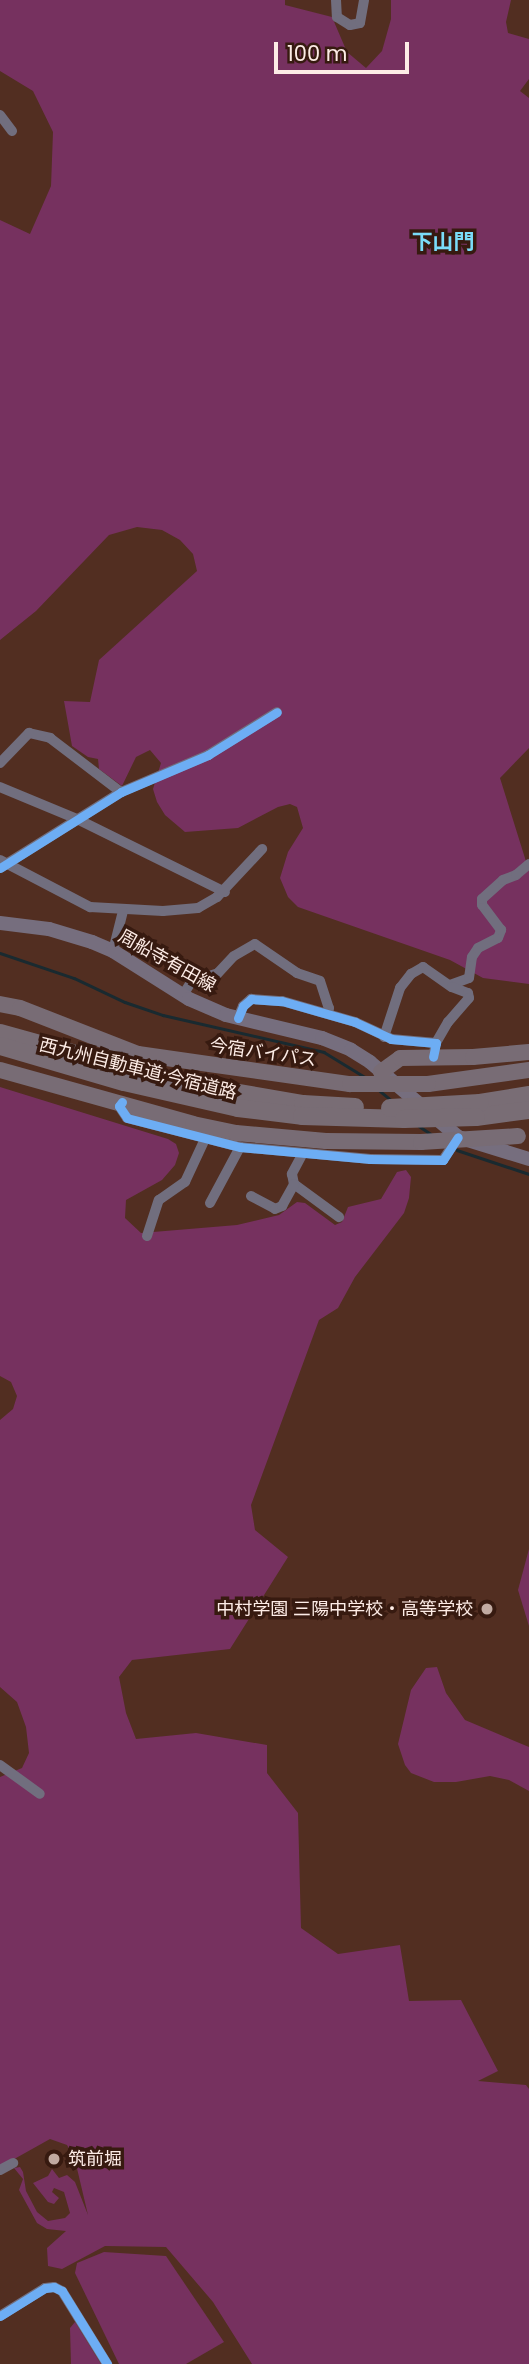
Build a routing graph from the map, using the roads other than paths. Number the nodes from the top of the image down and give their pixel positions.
1 (336, 0) edge
2 (364, 0) edge
3 (0, 115) edge
4 (12, 131) dead end
5 (276, 712) dead end
6 (0, 763) edge
7 (0, 787) edge
8 (121, 792) junction
9 (77, 819) junction
10 (262, 849) dead end
11 (3, 864) edge
12 (529, 864) edge
13 (225, 892) junction
14 (123, 911) junction
15 (0, 923) edge
16 (113, 951) junction
17 (450, 985) junction
18 (183, 995) junction
19 (0, 1004) edge
20 (328, 1013) junction
21 (238, 1018) junction
22 (0, 1033) edge
23 (384, 1037) junction
24 (0, 1046) edge
25 (435, 1050) junction
26 (529, 1052) edge
27 (0, 1070) edge
28 (529, 1070) edge
29 (382, 1072) junction
30 (528, 1099) edge
31 (122, 1102) junction
32 (524, 1135) edge
33 (458, 1137) junction
34 (205, 1139) junction
35 (240, 1147) junction
36 (303, 1153) junction
37 (529, 1159) edge
38 (294, 1184) junction
39 (251, 1196) dead end
40 (210, 1203) dead end
41 (339, 1217) dead end
42 (147, 1236) dead end
43 (0, 1765) edge
44 (40, 1794) dead end
45 (13, 2163) dead end
46 (0, 2169) edge
47 (0, 2316) edge
48 (107, 2364) edge

1 - 2 street
3 - 4 street
5 - 8 street
6 - 8 street
7 - 9 street
8 - 9 street
9 - 11 street
9 - 13 street
10 - 13 street
11 - 14 street
12 - 17 street
13 - 14 street
14 - 16 street
15 - 16 main road, 周船寺有田線
16 - 18 main road, 周船寺有田線
17 - 23 street
17 - 25 street
18 - 20 street
18 - 21 main road, 周船寺有田線
19 - 28 highway, 今宿バイパス, bridge
20 - 21 street
20 - 23 street
21 - 29 main road, 周船寺有田線
22 - 30 highway, 西九州自動車道;今宿道路, bridge
23 - 25 street
24 - 30 highway, 西九州自動車道;今宿道路, bridge
25 - 26 highway
25 - 29 highway
27 - 31 highway
29 - 33 main road, 周船寺有田線
31 - 32 highway, bridge
31 - 34 street
33 - 36 street
33 - 37 main road, 周船寺有田線
34 - 35 street
34 - 42 street
35 - 36 street
35 - 40 street
36 - 38 street
38 - 39 street
38 - 41 street
43 - 44 street
45 - 46 street
47 - 48 street

